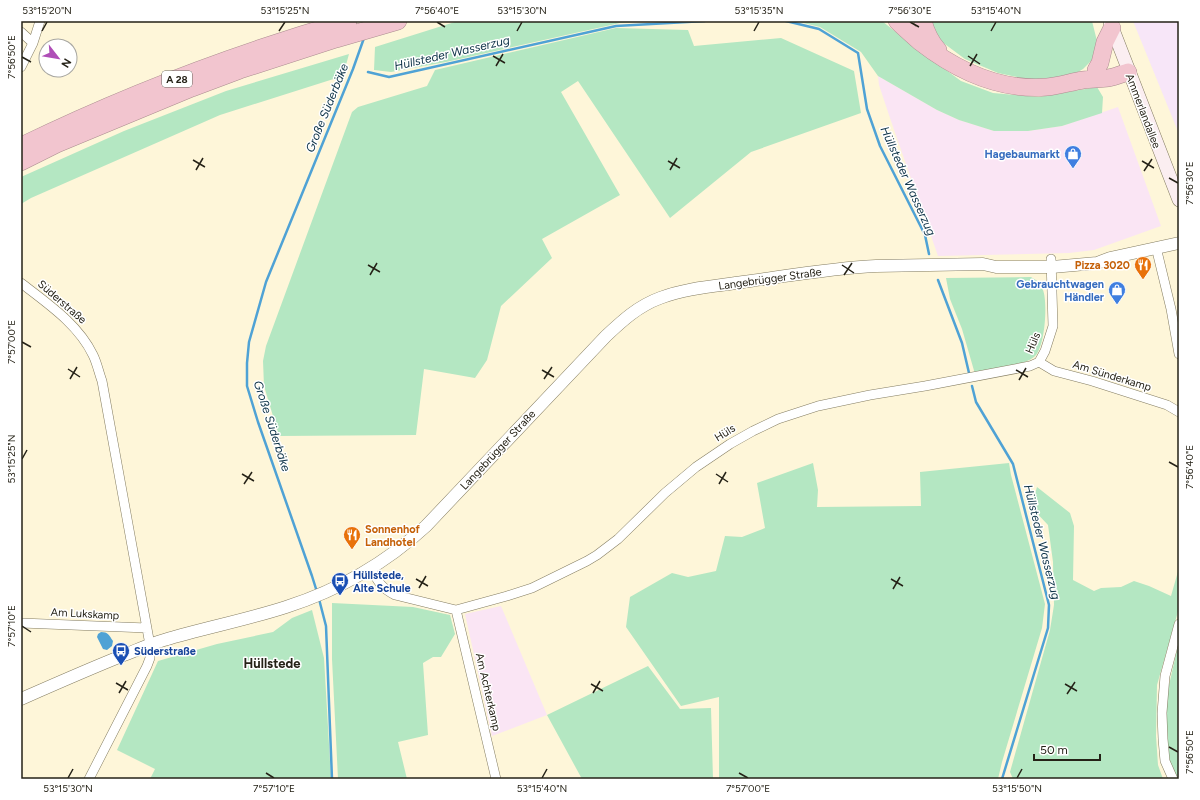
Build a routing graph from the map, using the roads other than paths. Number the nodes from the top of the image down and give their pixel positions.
1 (40, 21) edge
2 (398, 21) edge
3 (897, 21) edge
4 (923, 21) edge
5 (1111, 25) edge
6 (341, 28) edge
7 (21, 32) edge
8 (33, 42) junction
9 (945, 59) junction
10 (21, 67) edge
11 (1126, 67) junction
12 (1090, 75) junction
13 (21, 146) edge
14 (21, 162) edge
15 (1179, 200) edge
16 (1179, 243) edge
17 (1156, 247) junction
18 (1051, 263) junction
19 (21, 283) edge
20 (1179, 354) edge
21 (1039, 362) junction
22 (1179, 412) edge
23 (371, 569) junction
24 (456, 610) junction
25 (21, 623) edge
26 (1179, 624) edge
27 (147, 628) junction
28 (150, 645) junction
29 (21, 699) edge
30 (89, 779) edge
31 (496, 779) edge
32 (1173, 779) edge

1 - 8 street
2 - 6 highway, A 28
3 - 9 highway
4 - 9 highway
5 - 11 main road, Ammerlandallee
5 - 12 highway
6 - 13 highway, A 28
6 - 14 highway, A 28
7 - 8 street
8 - 10 street
9 - 12 highway
11 - 12 highway
11 - 15 main road, Ammerlandallee
16 - 17 street, Langebrügger Straße
17 - 18 street, Langebrügger Straße
17 - 20 street
18 - 21 street, Hüls
18 - 23 street, Langebrügger Straße
19 - 27 street, Süderstraße
21 - 22 street, Am Sünderkamp
21 - 24 street, Hüls
23 - 24 street, Hüls
23 - 28 street, Langebrügger Straße
24 - 31 street, Am Achterkamp
25 - 27 street, Am Lukskamp
26 - 32 street
27 - 28 street, Süderstraße
28 - 29 street, Langebrügger Straße
28 - 30 street, Süderstraße

